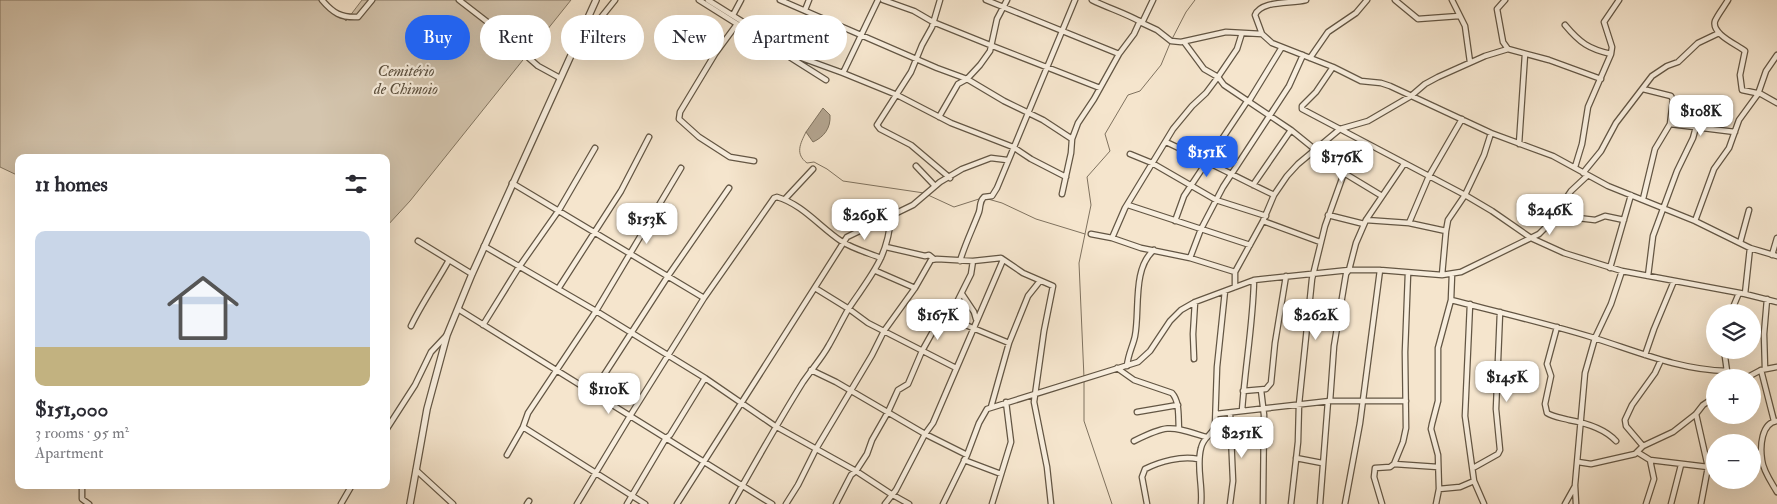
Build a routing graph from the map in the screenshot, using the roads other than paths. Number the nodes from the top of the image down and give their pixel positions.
1 (322, 0) edge
2 (372, 0) edge
3 (459, 0) edge
4 (596, 0) edge
5 (615, 0) edge
6 (699, 0) edge
7 (708, 0) edge
8 (741, 0) edge
9 (780, 0) edge
10 (810, 0) edge
11 (878, 0) edge
12 (883, 0) edge
13 (940, 0) edge
14 (986, 0) edge
15 (1008, 0) edge
16 (1075, 0) edge
17 (1092, 0) edge
18 (1153, 0) edge
19 (1306, 0) edge
20 (1367, 0) edge
21 (1395, 0) edge
22 (1452, 0) edge
23 (1505, 0) edge
24 (1619, 0) edge
25 (1728, 0) edge
26 (1004, 8) junction
27 (805, 10) junction
28 (589, 15) edge
29 (603, 15) edge
30 (733, 15) junction
31 (1459, 16) junction
32 (734, 22) edge
33 (933, 22) junction
34 (1141, 22) junction
35 (1565, 26) dead end
36 (734, 28) edge
37 (1062, 30) junction
38 (1242, 33) junction
39 (1719, 33) junction
40 (1262, 34) junction
41 (860, 35) junction
42 (1184, 42) junction
43 (990, 46) junction
44 (1282, 47) junction
45 (1508, 49) junction
46 (1119, 54) junction
47 (1526, 54) junction
48 (1611, 54) junction
49 (1303, 55) junction
50 (1777, 55) edge
51 (1310, 58) junction
52 (916, 59) junction
53 (569, 60) edge
54 (794, 60) edge
55 (1470, 62) junction
56 (1046, 67) junction
57 (1333, 67) junction
58 (843, 73) junction
59 (1218, 77) junction
60 (560, 78) junction
61 (967, 79) junction
62 (1601, 79) junction
63 (826, 80) dead end
64 (1100, 88) junction
65 (1643, 89) junction
66 (1758, 94) junction
67 (896, 95) junction
68 (1411, 96) junction
69 (1249, 101) junction
70 (1777, 103) edge
71 (1028, 112) junction
72 (1270, 116) junction
73 (939, 117) junction
74 (1462, 119) junction
75 (1670, 124) junction
76 (1696, 127) junction
77 (1291, 130) junction
78 (1340, 130) junction
79 (1735, 132) junction
80 (1491, 133) junction
81 (649, 137) dead end
82 (1072, 139) junction
83 (1166, 142) junction
84 (1519, 144) junction
85 (1013, 147) junction
86 (595, 148) dead end
87 (1316, 149) junction
88 (1130, 154) dead end
89 (1007, 160) junction
90 (754, 161) dead end
91 (1206, 161) junction
92 (1152, 163) junction
93 (1404, 164) junction
94 (916, 166) dead end
95 (1575, 167) junction
96 (680, 168) dead end
97 (812, 169) dead end
98 (1344, 173) junction
99 (1585, 175) junction
100 (1231, 176) junction
101 (1428, 176) junction
102 (1066, 177) junction
103 (950, 178) junction
104 (512, 183) junction
105 (1192, 185) junction
106 (1253, 185) junction
107 (935, 186) junction
108 (729, 188) dead end
109 (1062, 194) dead end
110 (1274, 195) junction
111 (1464, 195) junction
112 (1631, 195) junction
113 (1382, 196) junction
114 (1643, 199) junction
115 (785, 200) junction
116 (1216, 200) junction
117 (1128, 204) junction
118 (1663, 208) junction
119 (559, 210) junction
120 (1557, 210) junction
121 (1749, 210) dead end
122 (1328, 215) junction
123 (891, 216) junction
124 (1264, 219) junction
125 (1624, 220) junction
126 (1176, 221) junction
127 (1695, 221) junction
128 (1365, 222) junction
129 (1409, 223) junction
130 (1201, 229) junction
131 (1446, 230) junction
132 (594, 232) junction
133 (1091, 234) dead end
134 (1112, 238) junction
135 (1531, 238) junction
136 (1777, 238) edge
137 (418, 241) dead end
138 (842, 242) junction
139 (1320, 242) junction
140 (1740, 243) junction
141 (1250, 245) junction
142 (484, 246) junction
143 (886, 247) junction
144 (1750, 248) junction
145 (1154, 250) junction
146 (631, 253) junction
147 (1775, 256) edge
148 (881, 258) junction
149 (1190, 258) junction
150 (934, 259) junction
151 (449, 260) junction
152 (1003, 260) junction
153 (960, 261) junction
154 (973, 261) junction
155 (519, 267) junction
156 (1610, 268) junction
157 (1349, 270) junction
158 (1380, 270) junction
159 (876, 271) junction
160 (1622, 271) junction
161 (1235, 272) junction
162 (1314, 273) junction
163 (1408, 273) junction
164 (472, 274) junction
165 (1452, 274) junction
166 (668, 276) junction
167 (1286, 276) junction
168 (1442, 276) junction
169 (1648, 276) junction
170 (1254, 280) junction
171 (1040, 281) junction
172 (1674, 281) junction
173 (1235, 287) junction
174 (815, 288) junction
175 (915, 288) junction
176 (558, 289) junction
177 (1225, 291) junction
178 (1739, 293) junction
179 (962, 294) junction
180 (1745, 294) junction
181 (704, 298) junction
182 (1767, 299) junction
183 (1452, 300) junction
184 (1195, 302) junction
185 (1777, 302) edge
186 (1470, 304) junction
187 (1734, 304) edge
188 (458, 309) junction
189 (849, 309) junction
190 (1310, 309) junction
191 (596, 311) junction
192 (1500, 312) junction
193 (1338, 313) junction
194 (949, 318) junction
195 (976, 320) junction
196 (484, 325) junction
197 (411, 326) dead end
198 (1557, 327) junction
199 (972, 329) junction
200 (884, 331) junction
201 (631, 333) junction
202 (447, 335) junction
203 (1595, 338) junction
204 (1009, 342) junction
205 (922, 351) junction
206 (1645, 355) junction
207 (668, 357) junction
208 (1194, 359) dead end
209 (1661, 360) junction
210 (1127, 366) junction
211 (1777, 367) edge
212 (956, 368) junction
213 (1117, 368) junction
214 (556, 370) junction
215 (811, 370) junction
216 (1706, 370) edge
217 (1763, 370) junction
218 (705, 378) junction
219 (850, 390) junction
220 (1261, 390) junction
221 (592, 392) junction
222 (1243, 392) junction
223 (1035, 394) junction
224 (1329, 401) junction
225 (1362, 401) junction
226 (1406, 401) junction
227 (1006, 402) junction
228 (742, 403) junction
229 (1706, 403) edge
230 (1299, 404) junction
231 (1178, 405) junction
232 (991, 407) junction
233 (1263, 409) junction
234 (1242, 411) junction
235 (888, 412) junction
236 (1137, 412) dead end
237 (1230, 412) junction
238 (1216, 414) junction
239 (1696, 414) junction
240 (630, 416) junction
241 (1775, 421) edge
242 (1580, 422) junction
243 (390, 424) edge
244 (776, 426) junction
245 (523, 427) junction
246 (1179, 428) junction
247 (925, 434) junction
248 (1206, 437) junction
249 (666, 438) junction
250 (1134, 441) dead end
251 (1616, 441) dead end
252 (1643, 446) junction
253 (816, 448) junction
254 (1637, 452) junction
255 (507, 455) dead end
256 (965, 457) junction
257 (1296, 458) junction
258 (1706, 458) edge
259 (1198, 460) junction
260 (1650, 460) junction
261 (705, 462) junction
262 (1322, 462) junction
263 (1578, 462) junction
264 (1394, 464) junction
265 (1681, 465) junction
266 (1438, 466) junction
267 (1706, 467) edge
268 (1473, 468) junction
269 (416, 470) junction
270 (856, 471) junction
271 (596, 473) junction
272 (1001, 474) junction
273 (1706, 476) edge
274 (1474, 481) junction
275 (743, 485) junction
276 (1575, 485) junction
277 (82, 489) edge
278 (350, 489) edge
279 (1439, 489) junction
280 (1777, 492) edge
281 (891, 494) junction
282 (633, 495) junction
283 (90, 504) edge
284 (341, 504) edge
285 (410, 504) edge
286 (453, 504) edge
287 (577, 504) edge
288 (626, 504) edge
289 (645, 504) edge
290 (678, 504) edge
291 (732, 504) edge
292 (772, 504) edge
293 (786, 504) edge
294 (836, 504) edge
295 (885, 504) edge
296 (909, 504) edge
297 (943, 504) edge
298 (992, 504) edge
299 (1051, 504) edge
300 (1147, 504) edge
301 (1202, 504) edge
302 (1230, 504) edge
303 (1263, 504) edge
304 (1290, 504) edge
305 (1320, 504) edge
306 (1345, 504) edge
307 (1382, 504) edge
308 (1436, 504) edge
309 (1484, 504) edge
310 (1564, 504) edge
311 (1576, 504) edge
312 (1646, 504) edge
313 (1672, 504) edge
314 (1700, 504) edge

1 - 2 street
3 - 60 street
4 - 28 street
5 - 29 street
6 - 32 street
7 - 30 street
8 - 30 street
9 - 27 street
10 - 27 street
11 - 41 street
12 - 33 street
13 - 33 street
14 - 26 street
15 - 26 street
16 - 37 street
17 - 34 street
18 - 34 street
19 - 40 street
20 - 51 street
21 - 31 street
22 - 31 street
23 - 45 street
24 - 48 street
25 - 39 street
26 - 37 street
26 - 43 street
27 - 41 street
30 - 58 street
31 - 55 street
33 - 43 street
33 - 52 street
34 - 42 street
34 - 46 street
35 - 48 street
36 - 90 street
37 - 46 street
37 - 56 street
38 - 40 street
38 - 42 street
38 - 59 street
39 - 65 street
39 - 66 street
40 - 44 street
41 - 52 street
41 - 58 street
42 - 59 street
43 - 56 street
43 - 61 street
44 - 49 street
44 - 69 street
45 - 47 street
45 - 55 street
46 - 64 street
47 - 62 street
47 - 84 street
48 - 62 street
49 - 51 street
49 - 72 street
50 - 66 street
51 - 57 street
52 - 61 street
52 - 67 street
53 - 60 street
54 - 63 street
55 - 68 street
56 - 64 street
56 - 71 street
57 - 68 street
57 - 78 street
58 - 67 street
59 - 69 street
59 - 83 street
60 - 104 street
61 - 71 street
61 - 73 street
62 - 95 street
64 - 82 street
65 - 75 street
65 - 99 street
66 - 70 street
66 - 79 street
67 - 73 street
67 - 103 street
68 - 74 street
68 - 78 street
69 - 72 street
69 - 91 street
71 - 82 street
71 - 85 street
72 - 77 street
72 - 100 street
73 - 85 street
74 - 80 street
74 - 101 street
75 - 76 street
75 - 114 street
76 - 79 street
76 - 118 street
77 - 87 street
77 - 106 street
78 - 87 street
78 - 93 street
79 - 127 street
80 - 84 street
80 - 111 street
81 - 132 street
82 - 102 street
83 - 91 street
83 - 92 street
84 - 95 street
85 - 89 street
85 - 102 street
86 - 119 street
87 - 98 street
87 - 110 street
88 - 92 street
89 - 103 street
89 - 153 street
91 - 100 street
91 - 105 street
92 - 105 street
92 - 117 street
93 - 101 street
93 - 113 street
94 - 107 street
95 - 99 street
96 - 146 street
97 - 115 street
98 - 113 street
98 - 122 street
99 - 112 street
99 - 120 street
100 - 106 street
100 - 116 street
101 - 111 street
101 - 129 street
102 - 109 street
103 - 107 street
104 - 119 street
104 - 142 street
105 - 116 street
105 - 126 street
106 - 110 street
107 - 123 street
108 - 166 street
110 - 124 street
111 - 131 street
111 - 135 street
112 - 114 street
112 - 125 street
113 - 128 street
114 - 118 street
115 - 138 street
115 - 181 street
116 - 124 street
116 - 130 street
117 - 126 street
117 - 134 street
118 - 127 street
118 - 169 street
119 - 132 street
119 - 155 street
120 - 125 street
120 - 135 street
121 - 140 street
122 - 128 street
122 - 139 street
123 - 138 street
123 - 143 street
124 - 139 street
124 - 141 street
125 - 156 street
126 - 130 street
127 - 140 street
128 - 129 street
128 - 157 street
129 - 131 street
130 - 141 street
130 - 149 street
131 - 168 street
132 - 146 street
132 - 176 street
133 - 134 street
134 - 145 street
135 - 156 street
135 - 165 street
136 - 147 street
137 - 151 street
138 - 148 street
138 - 174 street
139 - 162 street
140 - 144 street
141 - 161 street
142 - 155 street
142 - 164 street
143 - 148 street
143 - 150 street
144 - 147 street
144 - 180 street
145 - 149 street
145 - 210 street
146 - 166 street
146 - 191 street
148 - 159 street
149 - 161 street
150 - 153 street
150 - 175 street
151 - 164 street
151 - 197 street
152 - 154 street
152 - 171 street
152 - 195 street
153 - 154 street
154 - 179 street
155 - 176 street
155 - 196 street
156 - 160 street
157 - 158 street
157 - 162 street
157 - 193 street
158 - 163 street
158 - 225 street
159 - 175 street
159 - 189 street
160 - 169 street
160 - 203 street
161 - 173 street
162 - 167 street
162 - 190 street
163 - 168 street
163 - 226 street
164 - 188 street
165 - 168 street
165 - 183 street
166 - 181 street
166 - 201 street
167 - 170 street
167 - 220 street
169 - 172 street
170 - 173 street
170 - 222 street
171 - 204 street
171 - 223 street
172 - 178 street
172 - 206 street
173 - 177 street
174 - 189 street
174 - 228 street
175 - 200 street
176 - 191 street
177 - 184 street
177 - 238 street
178 - 180 street
178 - 187 street
179 - 194 street
179 - 195 street
180 - 182 street
181 - 207 street
182 - 185 street
182 - 217 street
183 - 186 street
183 - 266 street
184 - 208 street
184 - 210 street
186 - 192 street
186 - 268 street
188 - 196 street
188 - 202 street
189 - 200 street
189 - 215 street
190 - 193 street
190 - 230 street
191 - 201 street
191 - 214 street
192 - 198 street
192 - 268 street
193 - 224 street
194 - 199 street
194 - 205 street
195 - 199 street
196 - 214 street
198 - 203 street
198 - 242 street
199 - 204 street
199 - 212 street
200 - 205 street
200 - 219 street
201 - 207 street
201 - 221 street
202 - 243 street
202 - 269 street
203 - 206 street
203 - 242 street
204 - 232 street
205 - 212 street
205 - 235 street
206 - 209 street
207 - 218 street
207 - 240 street
209 - 216 street
209 - 252 street
210 - 213 street
211 - 217 street
212 - 247 street
213 - 223 street
213 - 231 street
214 - 221 street
214 - 245 street
215 - 219 street
215 - 244 street
217 - 241 street
218 - 228 street
218 - 249 street
219 - 235 street
219 - 253 street
220 - 222 street
220 - 233 street
221 - 240 street
222 - 234 street
223 - 227 street
223 - 299 street
224 - 225 street
224 - 230 street
224 - 262 street
225 - 226 street
225 - 306 street
226 - 264 street
227 - 232 street
227 - 272 street
228 - 244 street
228 - 261 street
229 - 239 street
230 - 233 street
230 - 257 street
231 - 236 street
231 - 246 street
232 - 256 street
233 - 234 street
233 - 303 street
234 - 237 street
235 - 247 street
235 - 270 street
237 - 238 street
237 - 302 street
238 - 248 street
239 - 252 street
239 - 258 street
240 - 249 street
240 - 271 street
241 - 280 street
242 - 251 street
242 - 263 street
244 - 253 street
244 - 275 street
245 - 255 street
245 - 271 street
246 - 248 street
246 - 250 street
247 - 256 street
247 - 281 street
248 - 259 street
249 - 261 street
249 - 282 street
252 - 254 street
253 - 270 street
253 - 293 street
254 - 260 street
254 - 263 street
256 - 272 street
256 - 297 street
257 - 262 street
257 - 304 street
259 - 300 street
259 - 301 street
260 - 265 street
260 - 312 street
261 - 275 street
261 - 290 street
262 - 305 street
263 - 276 street
264 - 266 street
264 - 307 street
265 - 267 street
265 - 313 street
266 - 279 street
268 - 274 street
269 - 285 street
269 - 286 street
270 - 281 street
270 - 294 street
271 - 282 street
271 - 287 street
272 - 298 street
273 - 314 street
274 - 279 street
274 - 309 street
275 - 291 street
275 - 292 street
276 - 310 street
276 - 311 street
277 - 283 street
278 - 284 street
279 - 308 street
281 - 295 street
281 - 296 street
282 - 288 street
282 - 289 street

